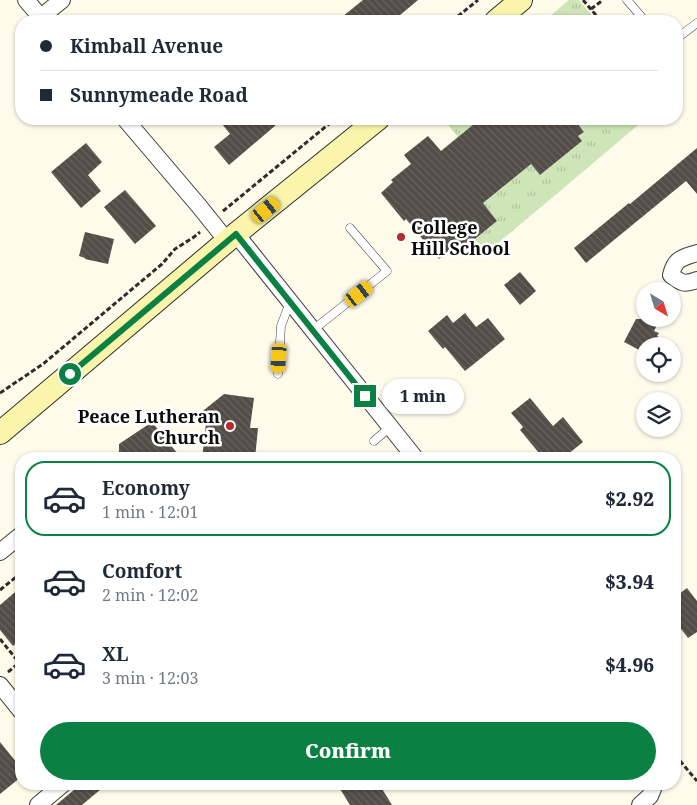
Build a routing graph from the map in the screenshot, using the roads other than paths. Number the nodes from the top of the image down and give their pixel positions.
1 (26, 0) edge
2 (62, 0) edge
3 (521, 0) edge
4 (627, 0) edge
5 (39, 15) edge
6 (46, 15) edge
7 (503, 15) edge
8 (640, 15) edge
9 (697, 22) edge
10 (683, 33) edge
11 (130, 125) edge
12 (371, 125) edge
13 (350, 228) dead end
14 (232, 238) junction
15 (697, 253) edge
16 (697, 280) edge
17 (290, 302) junction
18 (313, 330) junction
19 (278, 374) dead end
20 (390, 427) junction
21 (0, 433) edge
22 (374, 441) dead end
23 (410, 452) edge
24 (15, 540) edge
25 (0, 552) edge
26 (0, 686) edge
27 (15, 705) edge
28 (57, 790) edge
29 (652, 790) edge
30 (38, 805) edge
31 (640, 805) edge

1 - 5 street
2 - 6 street
3 - 7 main road
4 - 8 lane
9 - 10 lane
11 - 14 street
12 - 14 main road
13 - 18 lane
14 - 17 street
14 - 21 main road
15 - 16 street
17 - 18 street
17 - 19 lane
18 - 20 street
20 - 22 lane
20 - 23 street
24 - 25 street
26 - 27 street
28 - 30 street
29 - 31 street

